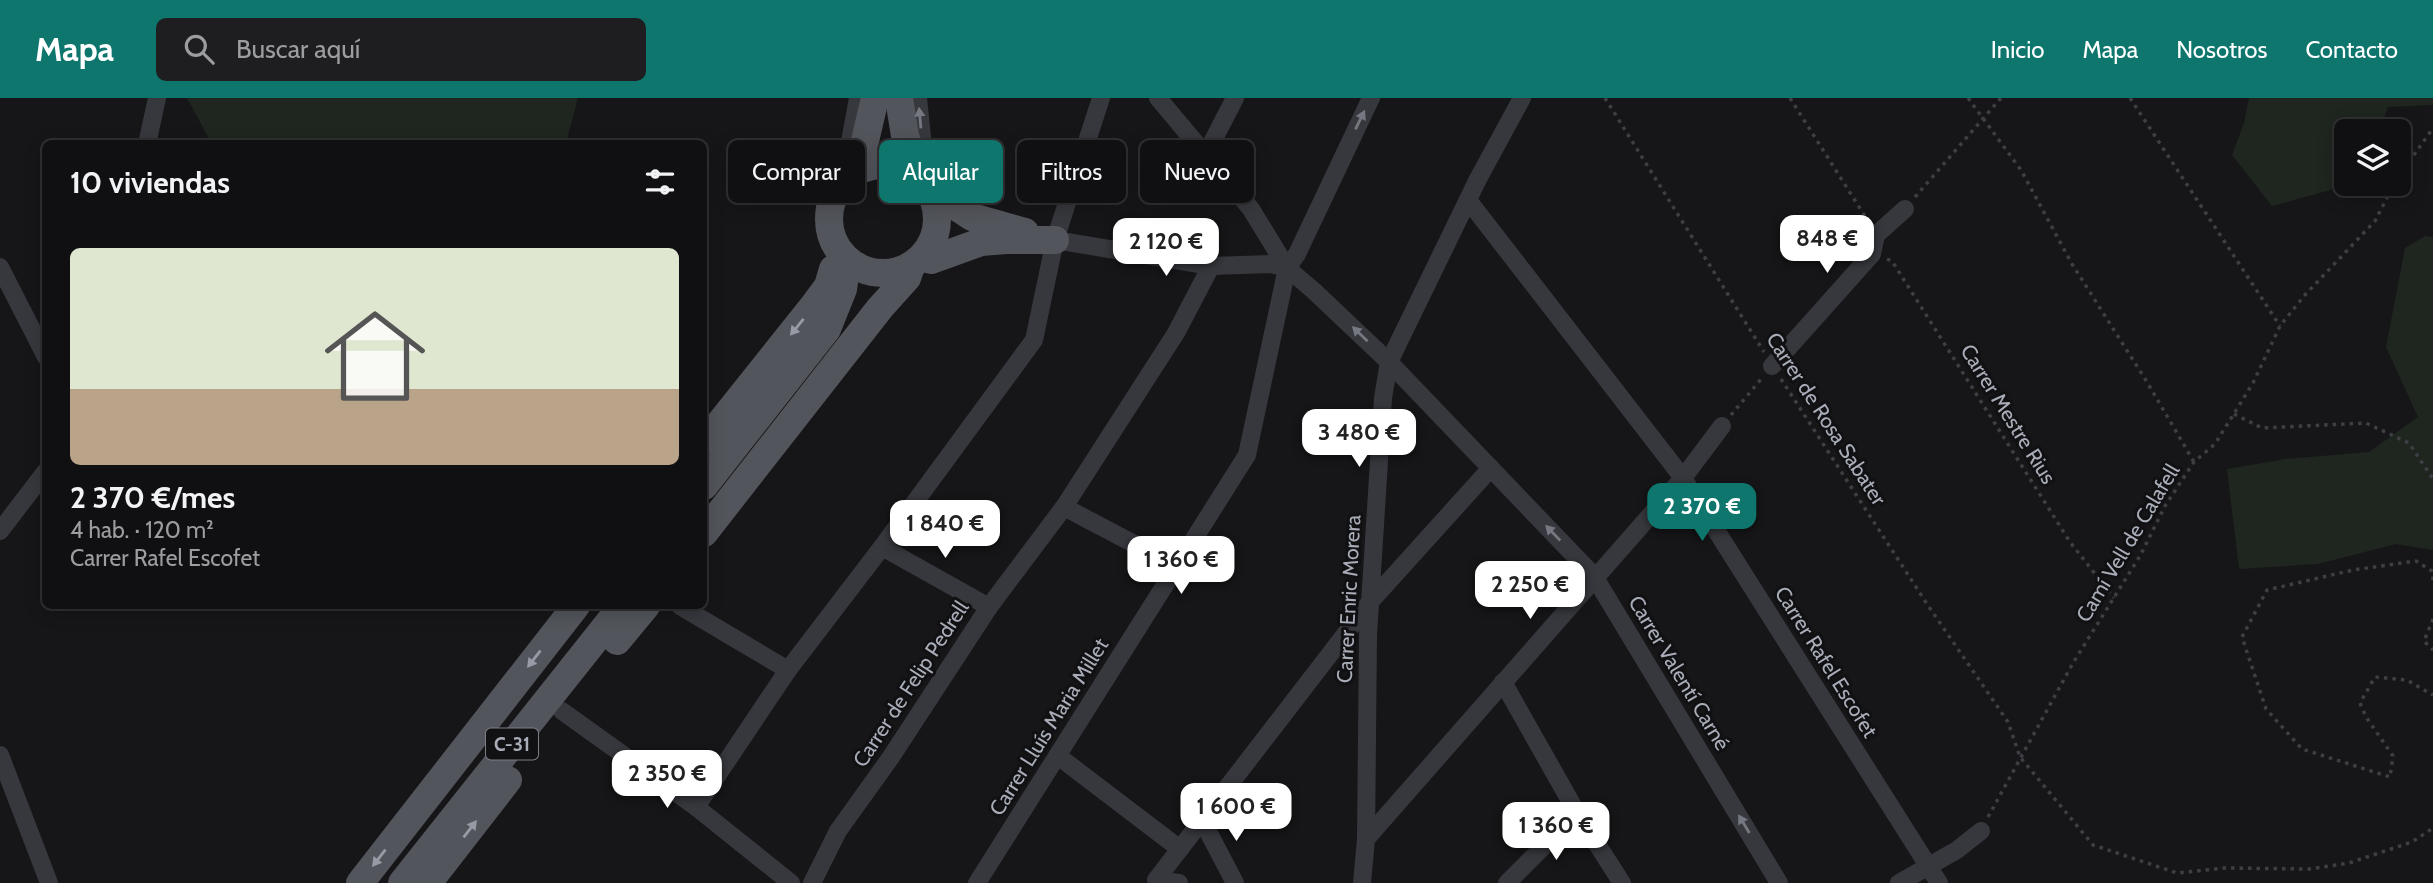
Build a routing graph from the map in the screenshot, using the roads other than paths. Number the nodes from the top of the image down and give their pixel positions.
1 (158, 98) edge
2 (858, 98) edge
3 (876, 98) edge
4 (899, 98) edge
5 (918, 98) edge
6 (1101, 98) edge
7 (1158, 98) edge
8 (1235, 98) edge
9 (1371, 98) edge
10 (1522, 98) edge
11 (148, 140) edge
12 (850, 140) edge
13 (863, 140) edge
14 (907, 140) edge
15 (922, 140) edge
16 (1192, 140) edge
17 (1213, 140) edge
18 (1468, 200) junction
19 (832, 203) edge
20 (932, 203) edge
21 (950, 203) edge
22 (1246, 203) edge
23 (1905, 209) road end
24 (1055, 240) junction
25 (841, 253) junction
26 (909, 265) junction
27 (1211, 266) junction
28 (0, 267) edge
29 (1287, 268) junction
30 (42, 349) edge
31 (1390, 362) junction
32 (1772, 366) road end
33 (1722, 426) road end
34 (707, 439) edge
35 (1491, 468) junction
36 (42, 476) edge
37 (1683, 478) junction
38 (707, 482) edge
39 (707, 499) edge
40 (1064, 507) junction
41 (707, 529) edge
42 (0, 531) edge
43 (882, 547) junction
44 (1176, 566) junction
45 (1594, 576) junction
46 (1370, 602) junction
47 (989, 607) junction
48 (574, 609) edge
49 (608, 609) edge
50 (620, 609) edge
51 (644, 609) edge
52 (685, 609) edge
53 (788, 670) junction
54 (1503, 682) junction
55 (562, 710) junction
56 (0, 755) edge
57 (1058, 756) junction
58 (696, 807) junction
59 (1577, 813) junction
60 (1202, 820) junction
61 (1980, 831) road end
62 (1366, 839) junction
63 (1180, 849) junction
64 (1929, 866) junction
65 (49, 883) edge
66 (360, 883) edge
67 (392, 883) edge
68 (402, 883) edge
69 (428, 883) edge
70 (792, 883) edge
71 (812, 883) edge
72 (977, 883) edge
73 (1179, 883) edge
74 (1235, 883) edge
75 (1362, 883) edge
76 (1507, 883) edge
77 (1622, 883) edge
78 (1779, 883) edge
79 (1899, 883) edge
80 (1939, 883) edge

1 - 11 street
2 - 12 street
3 - 13 main road
4 - 14 main road
15 -> 5 street
6 - 24 street
7 - 16 street, Carrer Valentí Carné
8 - 17 street
29 -> 9 street, Carrer Lluís Maria Millet
10 - 18 street, Carrer Enric Morera
18 - 31 street, Carrer Enric Morera
18 - 37 street, Carrer Rafel Escofet
19 - 25 main road
20 - 26 main road
21 - 24 main road
22 - 29 street, Carrer Valentí Carné
23 - 32 street
24 - 26 main road
24 - 27 street
24 - 43 street
25 - 26 main road
25 -> 34 main road
25 - 38 main road
26 - 39 main road
26 - 41 main road
27 - 29 street
27 - 40 street, Carrer de Felip Pedrell
28 - 30 street
31 -> 29 street, Carrer Valentí Carné
29 - 44 street, Carrer Lluís Maria Millet
31 - 35 street, Carrer Valentí Carné
31 - 46 street, Carrer Enric Morera
33 - 37 street
45 -> 35 street, Carrer Valentí Carné
35 - 46 street
36 - 42 street
37 - 45 street
37 - 64 street, Carrer Rafel Escofet
40 - 44 street
40 - 47 street, Carrer de Felip Pedrell
43 - 47 street
43 - 53 street
44 - 57 street, Carrer Lluís Maria Millet
45 - 54 street
78 -> 45 street, Carrer Valentí Carné
46 - 60 street
46 - 62 street, Carrer Enric Morera
47 - 71 street, Carrer de Felip Pedrell
48 -> 66 main road
49 - 67 main road, C-31
50 - 68 main road, C-31
51 - 55 main road
52 - 53 street
53 - 58 street
54 - 59 street
54 - 62 street
55 - 58 street
69 -> 55 main road
56 - 65 street
57 - 63 street
57 - 72 street, Carrer Lluís Maria Millet
58 - 70 street
59 - 76 street
59 - 77 street
60 - 63 street
60 - 74 street
61 - 64 street
62 - 75 street, Carrer Enric Morera
63 - 73 street
64 - 79 street
64 - 80 street, Carrer Rafel Escofet

